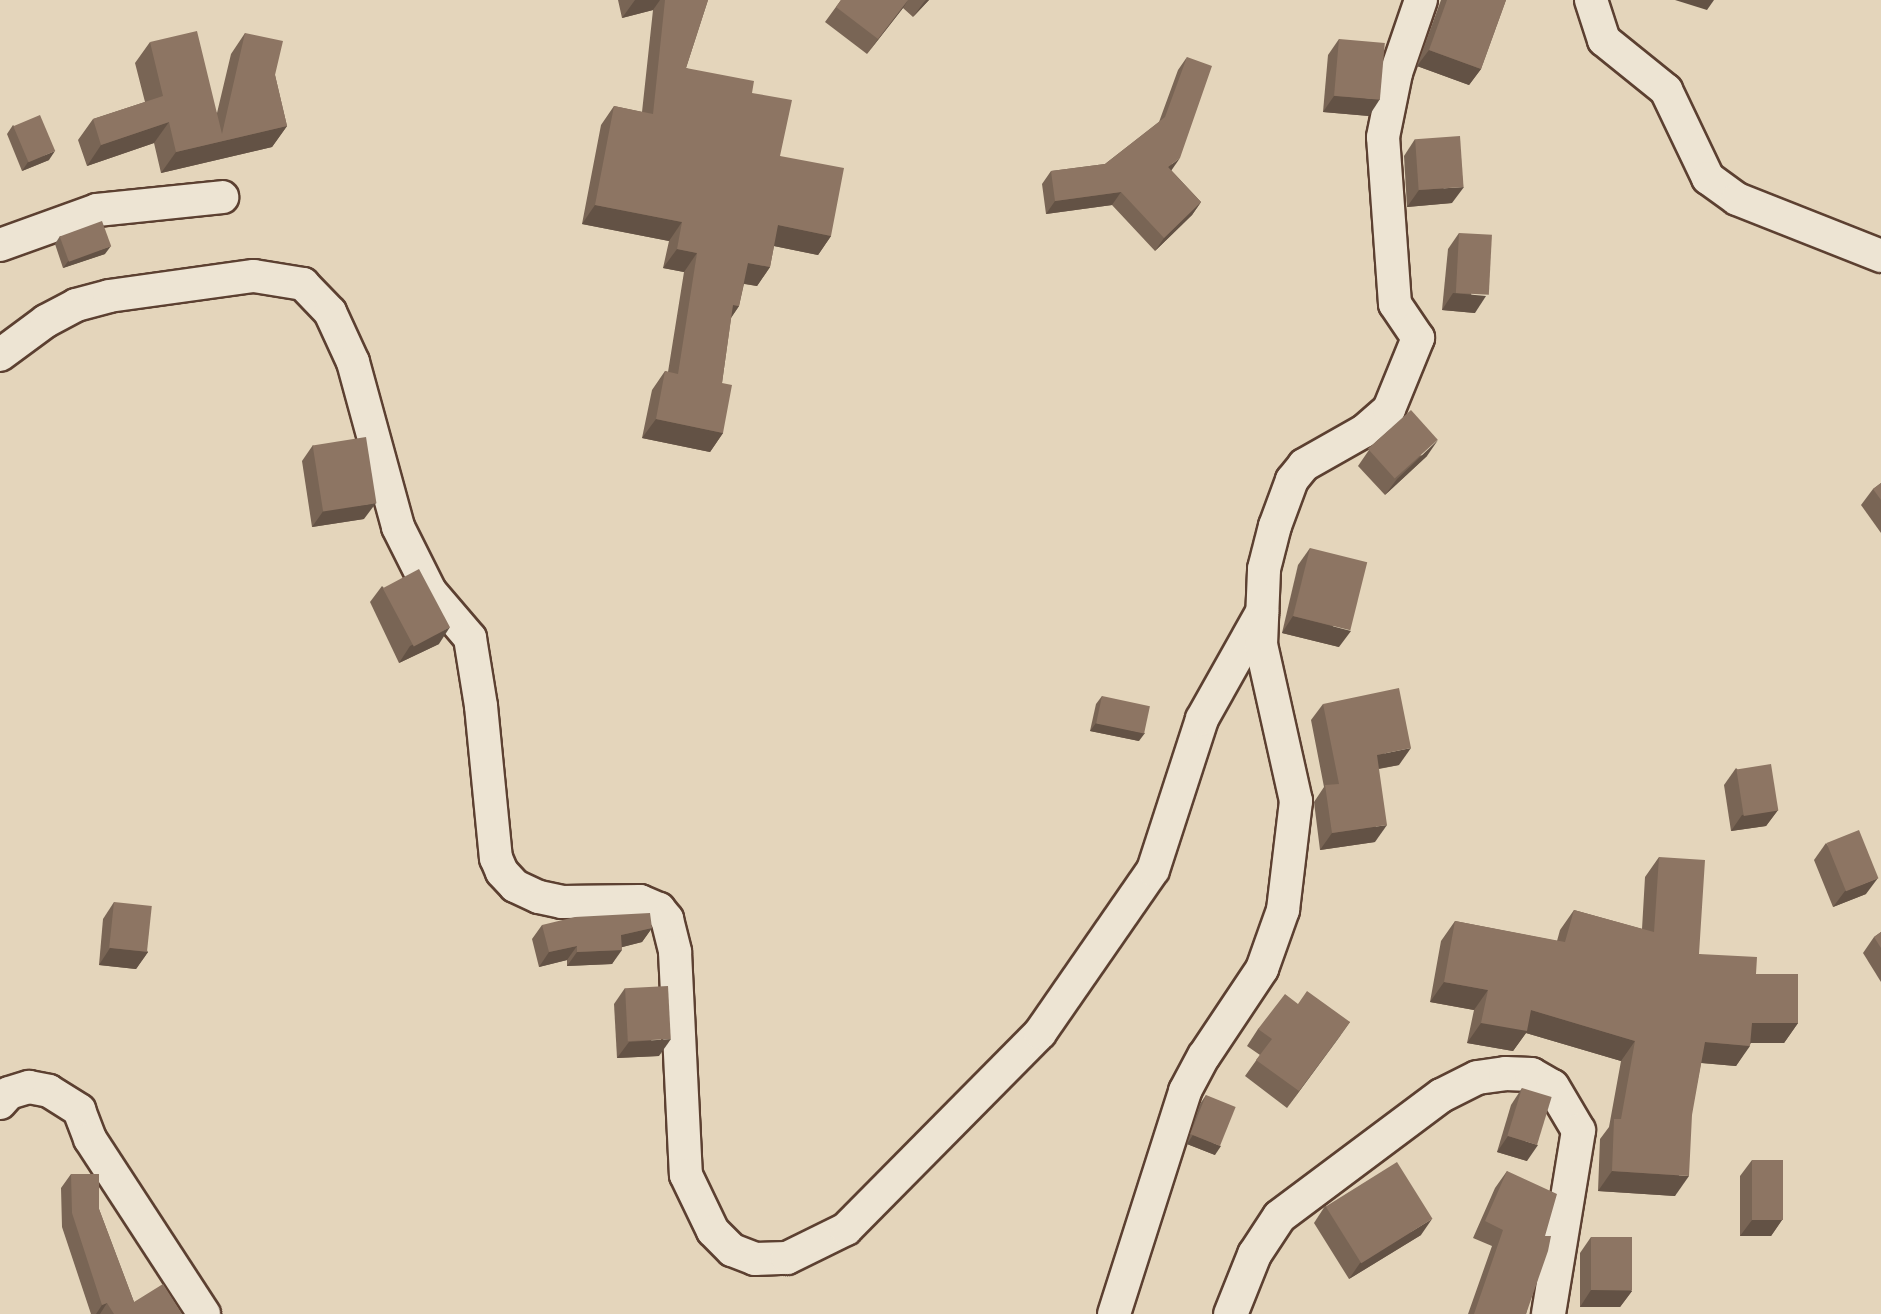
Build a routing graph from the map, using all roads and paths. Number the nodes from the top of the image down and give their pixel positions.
1 (1421, 0) edge
2 (1591, 0) edge
3 (222, 197) dead end
4 (0, 245) edge
5 (1881, 256) edge
6 (0, 355) edge
7 (1262, 612) junction
8 (0, 1103) edge
9 (204, 1314) edge
10 (1114, 1314) edge
11 (1230, 1314) edge
12 (1548, 1314) edge

1 - 7 street
2 - 5 street
3 - 4 street
6 - 7 street
7 - 10 street
8 - 9 street
11 - 12 street

